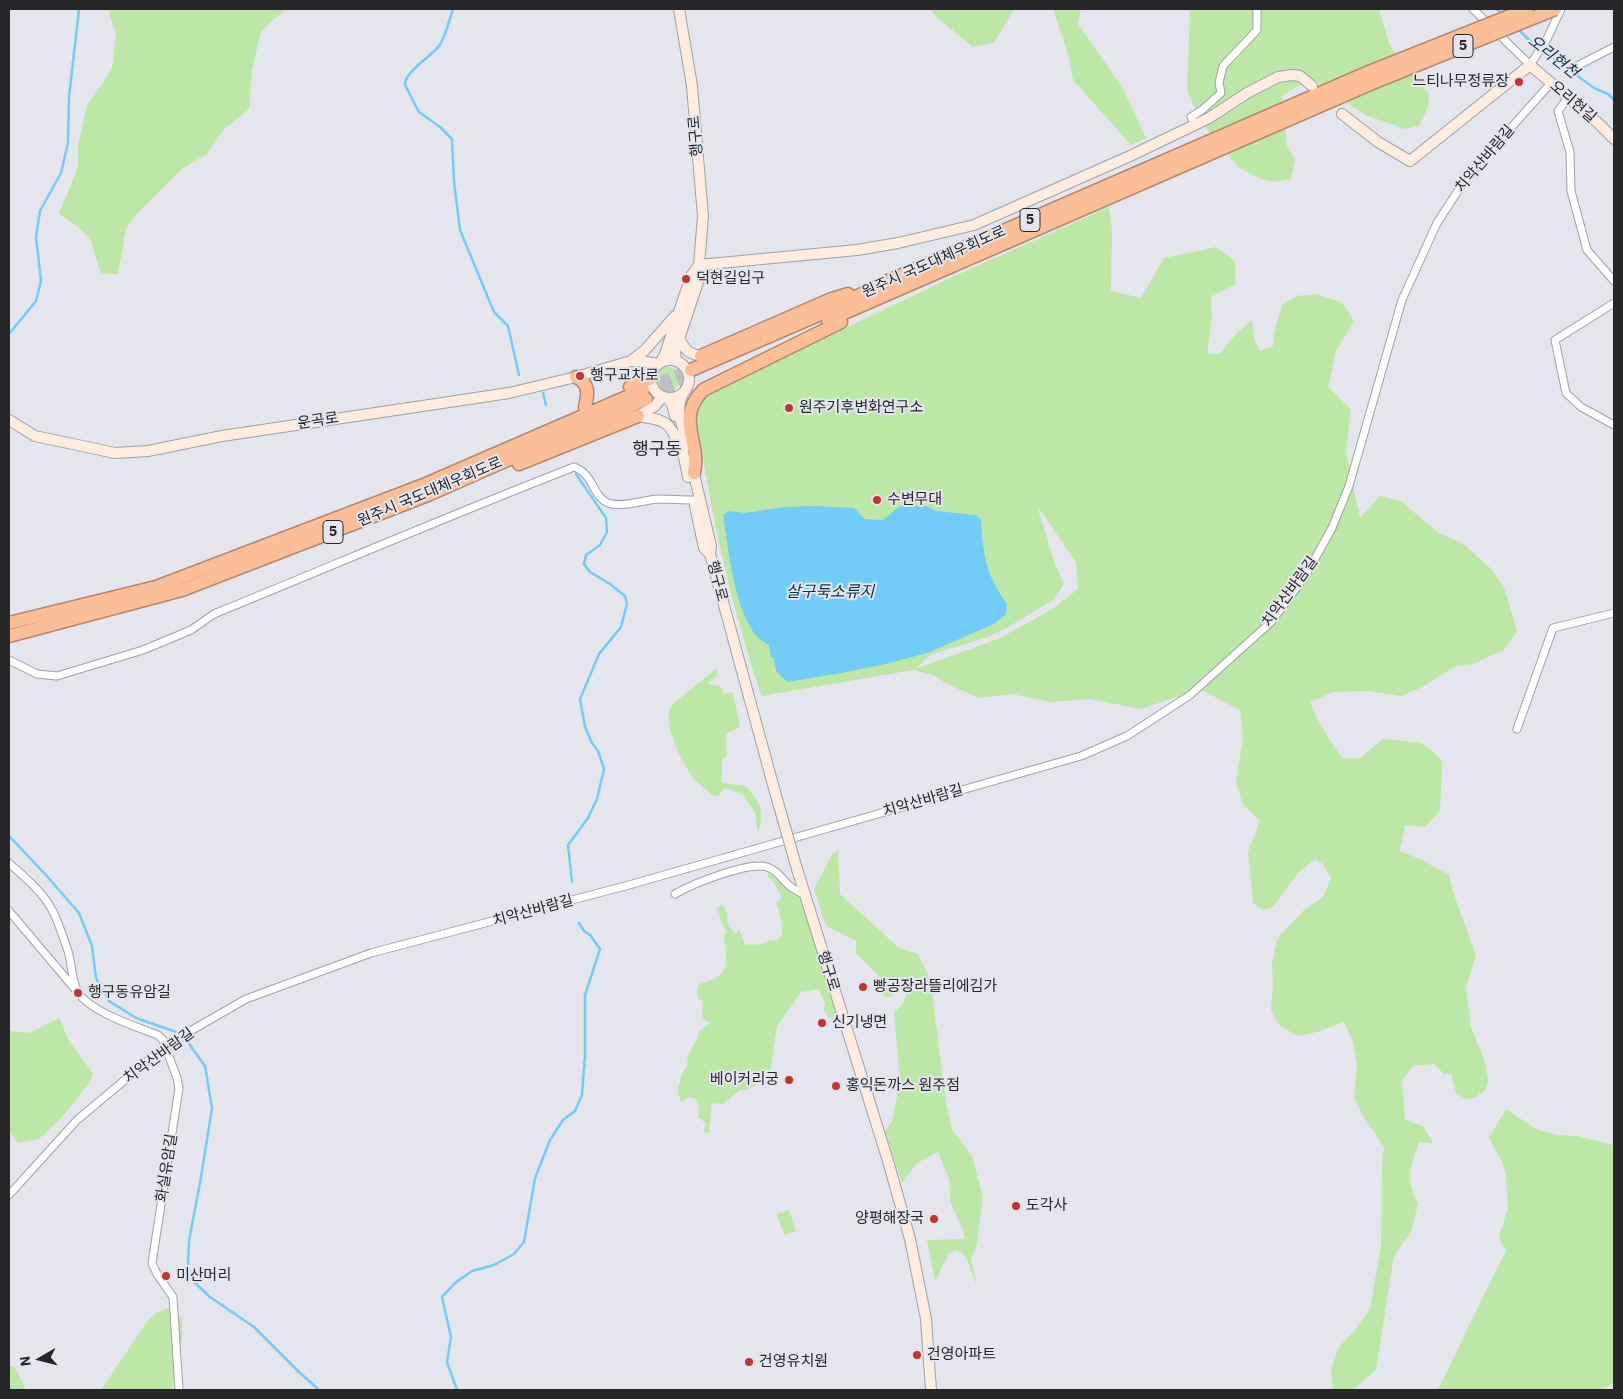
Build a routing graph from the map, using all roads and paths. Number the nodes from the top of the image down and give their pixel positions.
1 (679, 9) edge
2 (1257, 9) edge
3 (1473, 9) edge
4 (1527, 9) edge
5 (1555, 9) edge
6 (1561, 9) edge
7 (1614, 47) edge
8 (1533, 61) junction
9 (1574, 68) dead end
10 (1370, 78) junction
11 (1551, 83) junction
12 (1312, 86) dead end
13 (1568, 98) junction
14 (1342, 114) dead end
15 (1195, 124) junction
16 (1614, 139) edge
17 (699, 265) junction
18 (1614, 281) edge
19 (889, 287) junction
20 (1614, 303) edge
21 (679, 312) junction
22 (680, 339) junction
23 (701, 356) junction
24 (630, 361) junction
25 (686, 368) junction
26 (655, 369) junction
27 (576, 377) junction
28 (702, 390) junction
29 (684, 392) junction
30 (644, 394) tunnel mouth
31 (665, 397) junction
32 (584, 407) junction
33 (638, 416) junction
34 (9, 420) edge
35 (1614, 426) edge
36 (691, 474) junction
37 (427, 490) junction
38 (693, 500) junction
39 (710, 554) junction
40 (1614, 613) edge
41 (9, 623) edge
42 (9, 636) edge
43 (9, 660) edge
44 (1517, 729) dead end
45 (9, 863) edge
46 (675, 894) dead end
47 (805, 895) junction
48 (9, 911) edge
49 (78, 993) junction
50 (9, 1195) edge
51 (179, 1390) edge
52 (931, 1390) edge

1 - 17 street, 행구로
2 - 15 street
3 - 8 street
4 - 10 highway, 5, bridge
5 - 10 highway, 5, bridge
6 - 8 street
7 - 9 street
8 - 11 street, 오리현길
8 - 14 street
10 - 19 highway, 원주시 국도대체우회도로 / 5
11 - 13 street, 오리현길
11 - 50 street, 치악산바람길, bridge
12 - 15 street
13 - 16 street, 오리현길
13 - 18 street
15 - 17 street
17 - 21 street
17 - 22 street, 행구로
19 - 23 highway
19 - 25 highway, 원주시 국도대체우회도로 / 5
19 - 28 highway
20 - 35 street
21 - 24 street
21 - 26 street
22 - 23 street
22 - 25 street, 행구로
23 - 25 street
24 - 26 street
24 - 27 street, 운곡로
25 - 26 street
25 - 29 street
26 - 31 street
26 - 32 highway
27 - 32 highway
27 - 34 street, 운곡로
28 - 29 highway
28 - 36 highway
29 - 31 street
29 - 36 street, 행구로
30 - 37 highway, 5
31 - 33 street
31 - 36 street, 행구로
32 - 37 highway
33 - 36 street
33 - 37 highway
36 - 38 street, 행구로
36 - 39 street, 행구로
37 - 41 highway, 5
37 - 42 highway, 원주시 국도대체우회도로 / 5
38 - 39 street, 행구로
38 - 43 street
39 - 47 street, 행구로, bridge
40 - 44 street
45 - 49 street
46 - 47 street
47 - 52 street, 행구로
48 - 49 street, 화실유암길
49 - 51 street, 화실유암길

